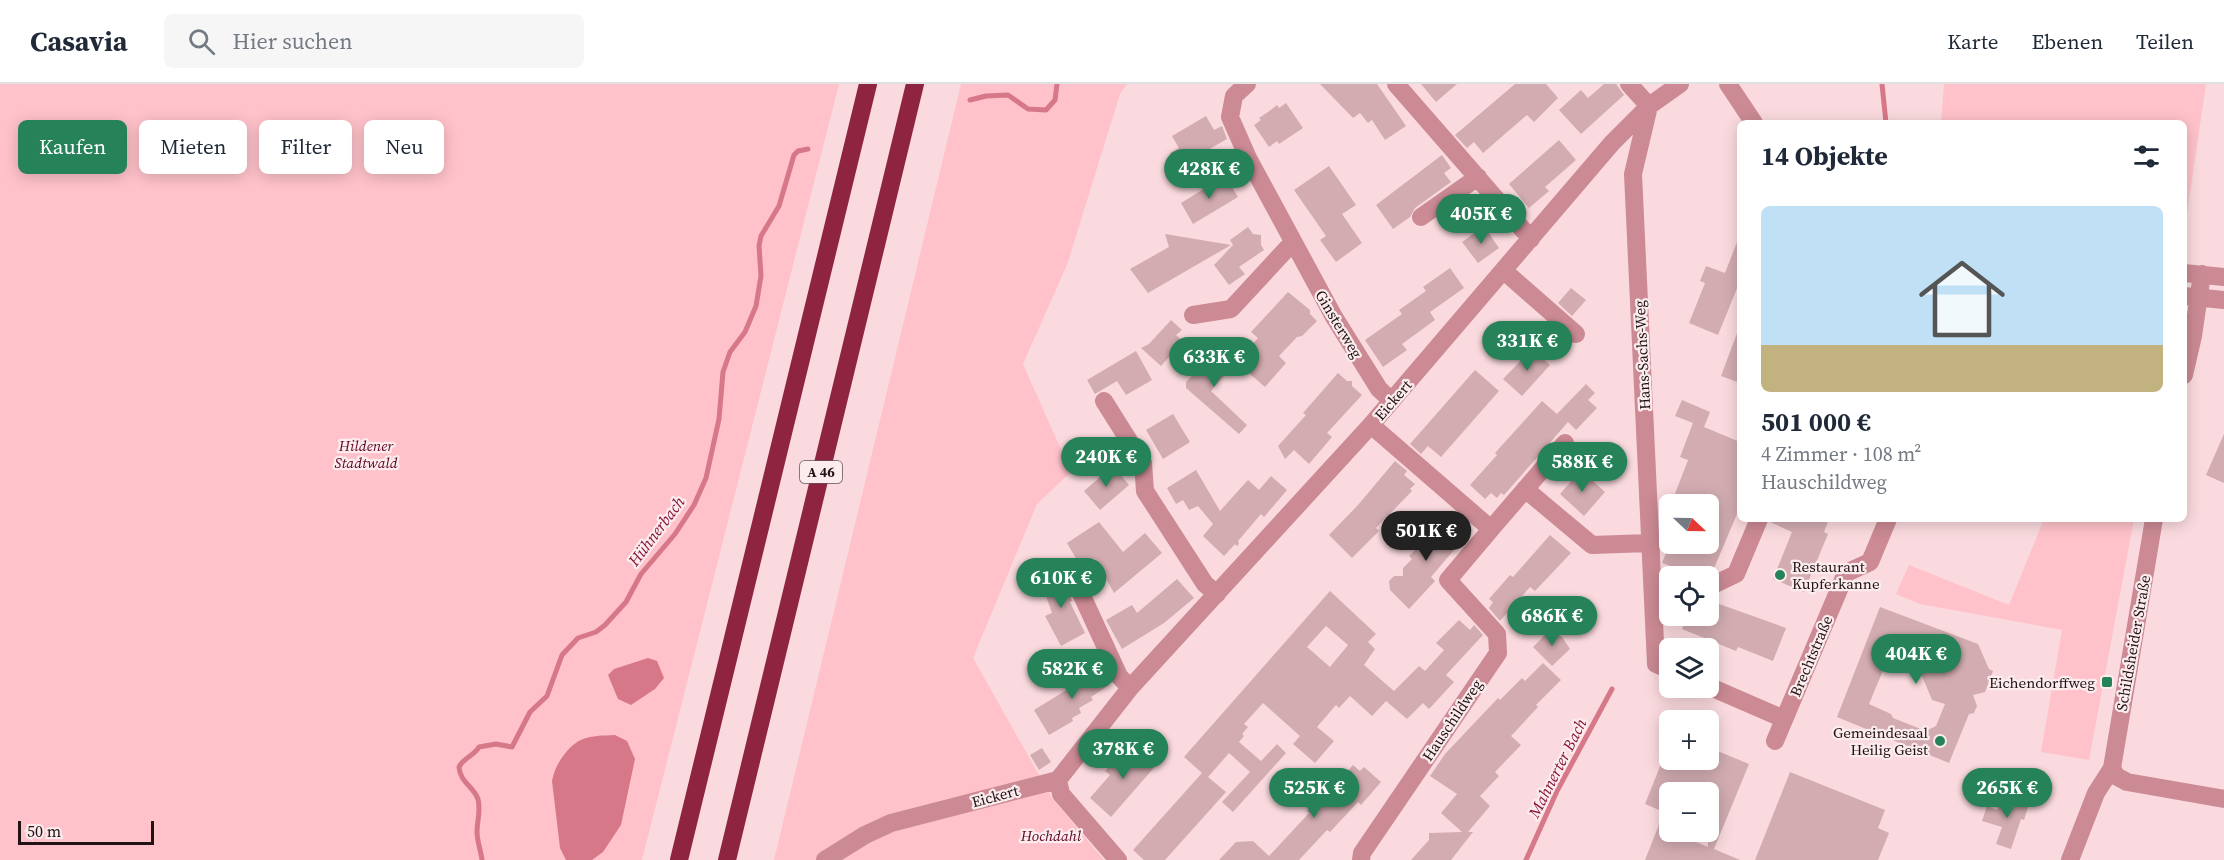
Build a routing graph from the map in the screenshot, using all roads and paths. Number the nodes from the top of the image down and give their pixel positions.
1 (868, 84) edge
2 (915, 84) edge
3 (1247, 84) edge
4 (1396, 84) edge
5 (1629, 84) edge
6 (1680, 84) edge
7 (1728, 84) edge
8 (1649, 106) junction
9 (1752, 120) edge
10 (1478, 177) junction
11 (1421, 217) dead end
12 (1531, 239) junction
13 (1293, 242) junction
14 (1504, 272) junction
15 (2193, 274) edge
16 (2224, 277) edge
17 (2191, 297) edge
18 (2224, 300) edge
19 (1193, 315) dead end
20 (1576, 334) dead end
21 (2187, 362) edge
22 (1104, 401) dead end
23 (1392, 401) junction
24 (1371, 425) junction
25 (1565, 442) dead end
26 (1525, 489) junction
27 (1758, 522) edge
28 (1887, 522) edge
29 (2153, 522) edge
30 (1491, 529) junction
31 (1649, 543) junction
32 (1072, 576) dead end
33 (1719, 582) edge
34 (1217, 594) junction
35 (1659, 665) edge
36 (1130, 688) junction
37 (1719, 691) edge
38 (1784, 719) junction
39 (1775, 741) dead end
40 (2112, 768) junction
41 (1058, 780) junction
42 (2224, 799) edge
43 (679, 860) edge
44 (727, 860) edge
45 (825, 860) edge
46 (1118, 860) edge
47 (1361, 860) edge
48 (2070, 860) edge

1 - 43 highway
2 - 44 highway, A 46
3 - 13 street, Ginsterweg
4 - 10 street
5 - 8 street
6 - 8 street, Eickert
7 - 9 street
8 - 12 street, Eickert
8 - 31 street, Hans-Sachs-Weg
10 - 11 street
10 - 12 street
12 - 14 street, Eickert
13 - 19 street
13 - 23 street, Ginsterweg
14 - 20 street
14 - 23 street, Eickert
15 - 16 street
15 - 17 street
17 - 18 street
17 - 21 street
22 - 34 street
23 - 24 street, Eickert
24 - 30 street
24 - 34 street, Eickert
25 - 26 street, Hauschildweg
26 - 30 street, Hauschildweg
26 - 31 street
27 - 33 street
28 - 38 street, Brechtstraße
29 - 40 street, Schildsheider Straße
30 - 47 street, Hauschildweg
31 - 35 street, Hans-Sachs-Weg
32 - 36 street
34 - 36 street, Eickert
36 - 41 street, Eickert
37 - 38 street
38 - 39 street, Brechtstraße
40 - 42 street
40 - 48 street, Schildsheider Straße
41 - 45 street, Eickert
41 - 46 street

